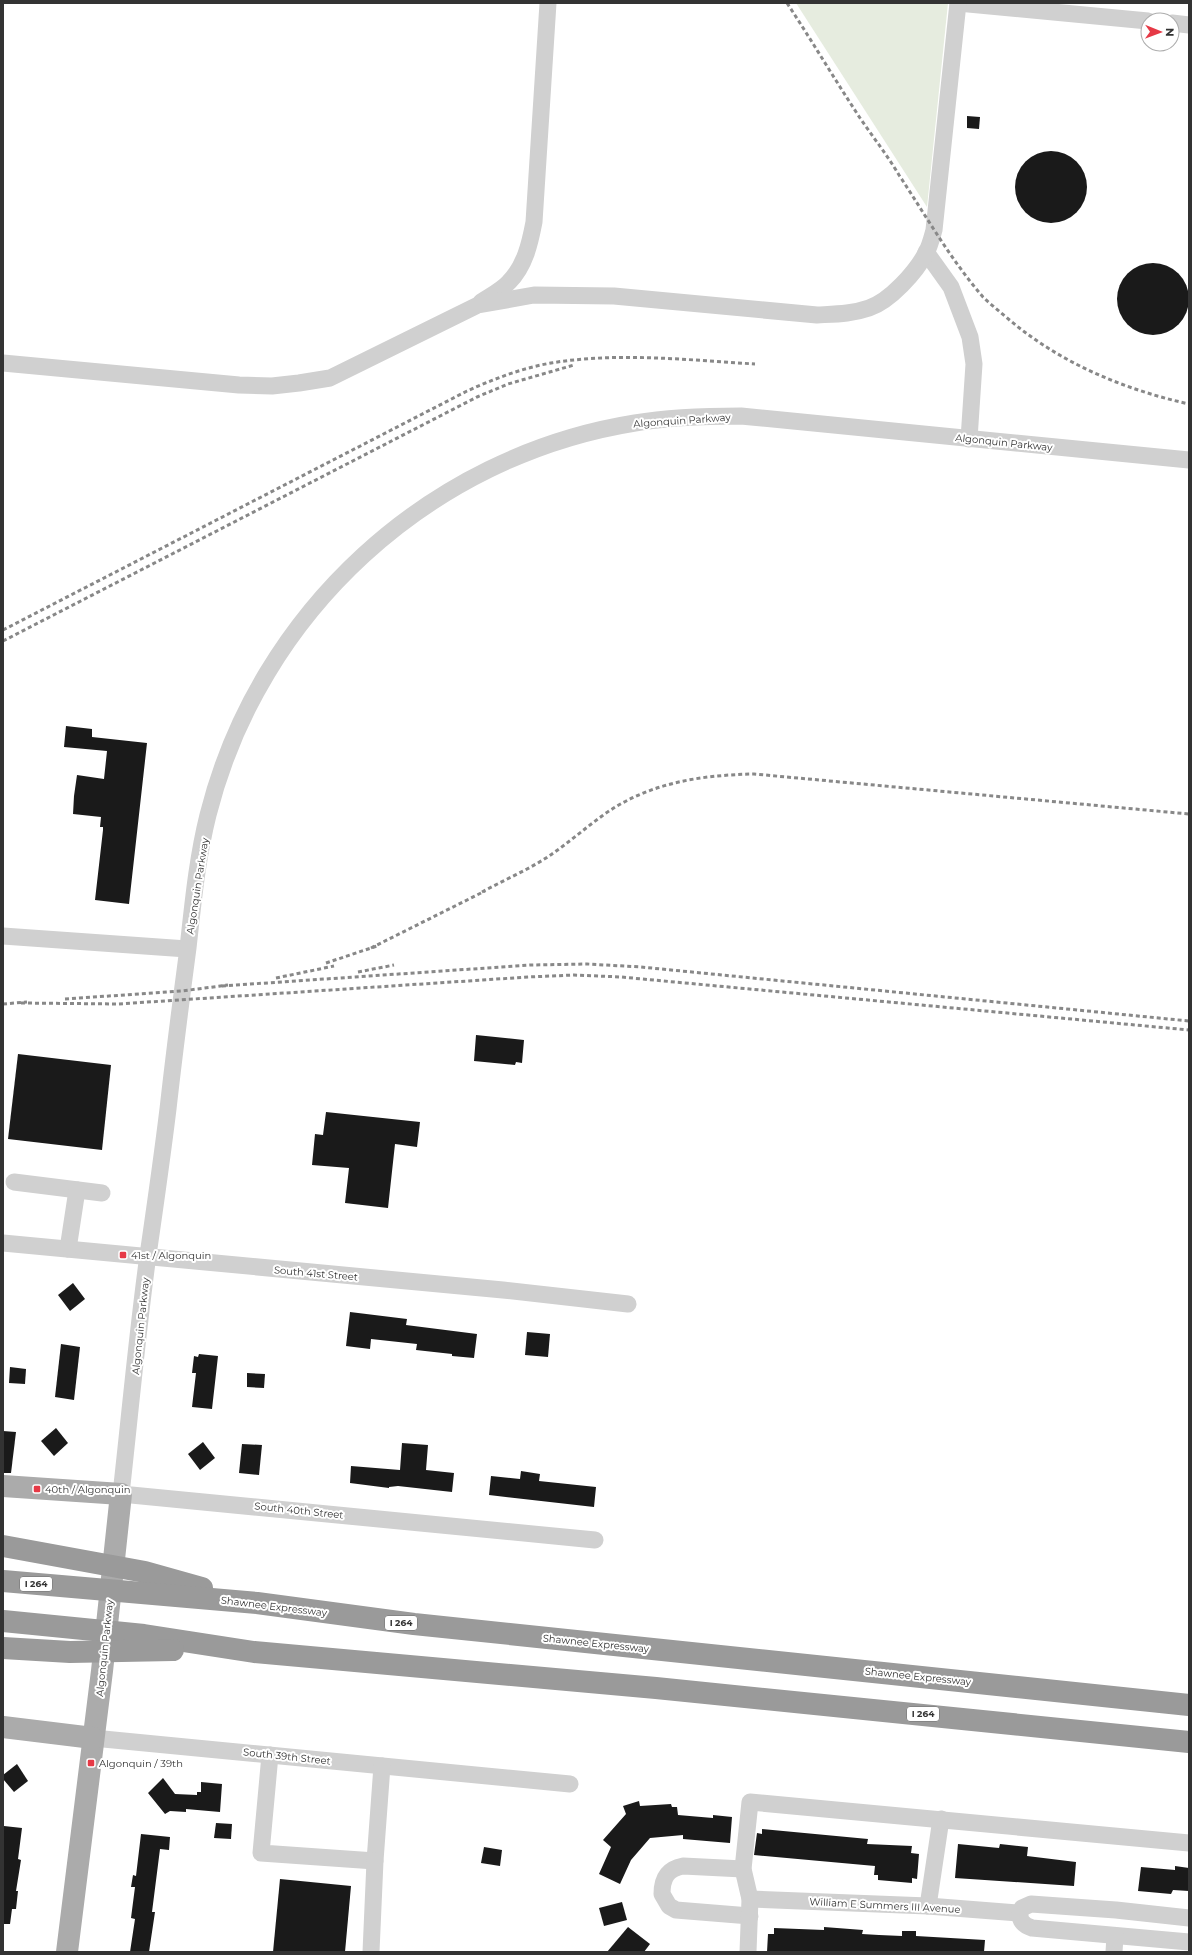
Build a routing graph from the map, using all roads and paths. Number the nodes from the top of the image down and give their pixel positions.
1 (548, 3) edge
2 (958, 3) edge
3 (1140, 20) edge
4 (926, 252) junction
5 (478, 305) junction
6 (3, 363) edge
7 (968, 439) junction
8 (1189, 460) edge
9 (3, 936) edge
10 (187, 949) junction
11 (14, 1182) dead end
12 (77, 1190) junction
13 (102, 1193) dead end
14 (3, 1243) edge
15 (68, 1249) junction
16 (148, 1257) junction
17 (628, 1304) dead end
18 (3, 1486) edge
19 (121, 1494) junction
20 (595, 1540) dead end
21 (3, 1546) edge
22 (3, 1581) edge
23 (145, 1582) junction
24 (3, 1622) edge
25 (143, 1642) junction
26 (3, 1648) edge
27 (1189, 1705) edge
28 (3, 1727) edge
29 (93, 1738) junction
30 (1189, 1742) edge
31 (270, 1755) junction
32 (382, 1766) junction
33 (570, 1784) dead end
34 (941, 1819) junction
35 (1189, 1843) edge
36 (375, 1861) junction
37 (743, 1869) junction
38 (928, 1906) junction
39 (750, 1907) junction
40 (1019, 1914) junction
41 (1189, 1918) edge
42 (1189, 1942) edge
43 (1114, 1944) edge
44 (67, 1952) edge
45 (371, 1952) edge
46 (748, 1952) edge

1 - 5 street
2 - 3 street
2 - 4 street
4 - 5 street
4 - 7 street
5 - 6 street
7 - 8 street, Algonquin Parkway
7 - 10 street, Algonquin Parkway
9 - 10 street
10 - 16 street, Algonquin Parkway
11 - 12 street
12 - 13 street
12 - 15 street
14 - 15 street, South 41st Street
15 - 16 street, South 41st Street
16 - 17 street, South 41st Street
16 - 19 street, Algonquin Parkway
18 - 19 main road, South 40th Street
19 - 20 street, South 40th Street
19 - 29 main road, Algonquin Parkway
21 - 23 highway
22 - 23 highway, I 264
23 - 27 highway, Shawnee Expressway / I 264
24 - 25 highway, I 264
25 - 26 highway
25 - 30 highway, I 264
28 - 29 main road, South 39th Street
29 - 31 street, South 39th Street
29 - 44 main road, Algonquin Parkway
31 - 32 street, South 39th Street
31 - 36 street
32 - 33 street, South 39th Street
32 - 36 street
34 - 35 street
34 - 37 street
34 - 38 street
36 - 45 street
37 - 39 street
37 - 39 street, William E Summers III Avenue
38 - 39 street, William E Summers III Avenue
38 - 40 street, William E Summers III Avenue
39 - 46 street
40 - 41 street
40 - 43 street
42 - 43 street

